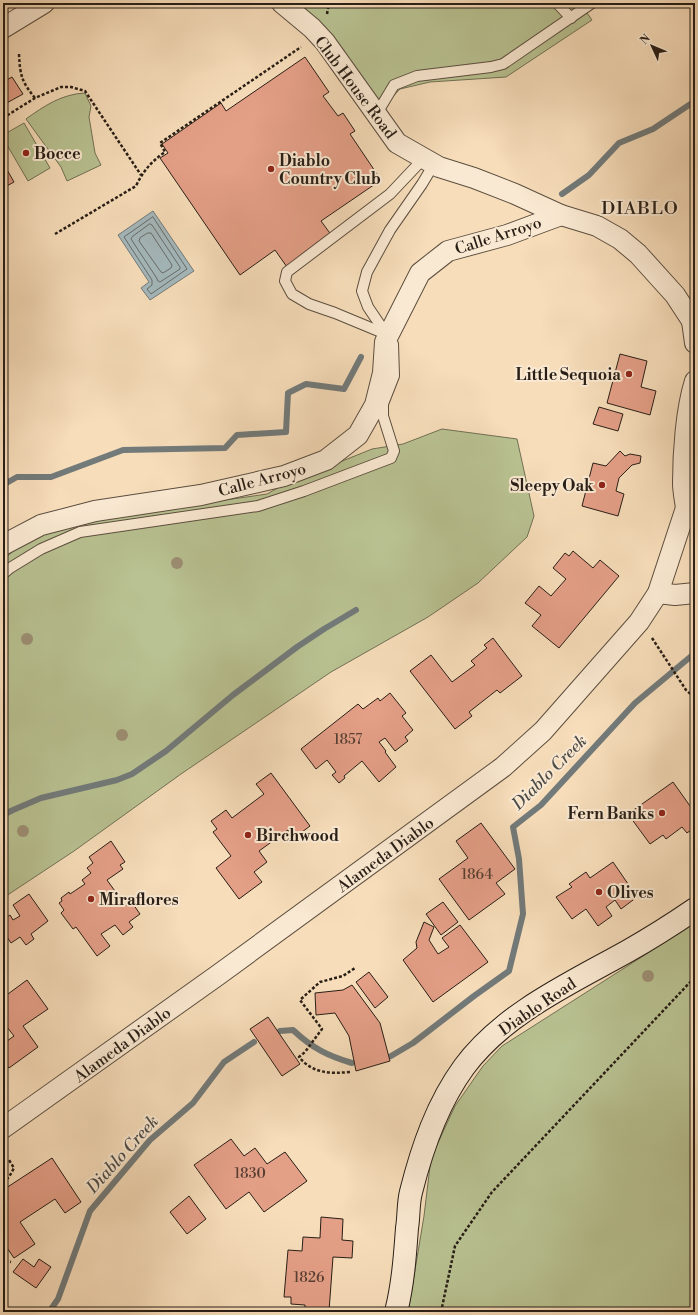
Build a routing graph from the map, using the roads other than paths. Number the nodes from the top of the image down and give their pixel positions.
1 (44, 3) edge
2 (282, 3) edge
3 (557, 3) edge
4 (592, 3) edge
5 (571, 18) junction
6 (3, 28) edge
7 (376, 114) junction
8 (429, 161) junction
9 (561, 216) junction
10 (694, 321) edge
11 (388, 335) junction
12 (695, 343) edge
13 (695, 381) edge
14 (690, 501) edge
15 (3, 545) edge
16 (3, 574) edge
17 (658, 593) junction
18 (695, 593) edge
19 (695, 909) edge
20 (3, 1128) edge
21 (396, 1312) edge

1 - 6 street
2 - 7 street, Club House Road
3 - 5 lane
4 - 5 lane
5 - 7 lane
7 - 8 street, Club House Road
8 - 9 street, Club House Road
8 - 11 lane
8 - 11 lane
9 - 10 street, Club House Road
9 - 11 street, Calle Arroyo
10 - 12 street
11 - 15 street, Calle Arroyo
11 - 16 lane
13 - 14 street, Alameda Diablo
14 - 17 street, Alameda Diablo
17 - 18 street
17 - 20 street, Alameda Diablo
19 - 21 street, Diablo Road

